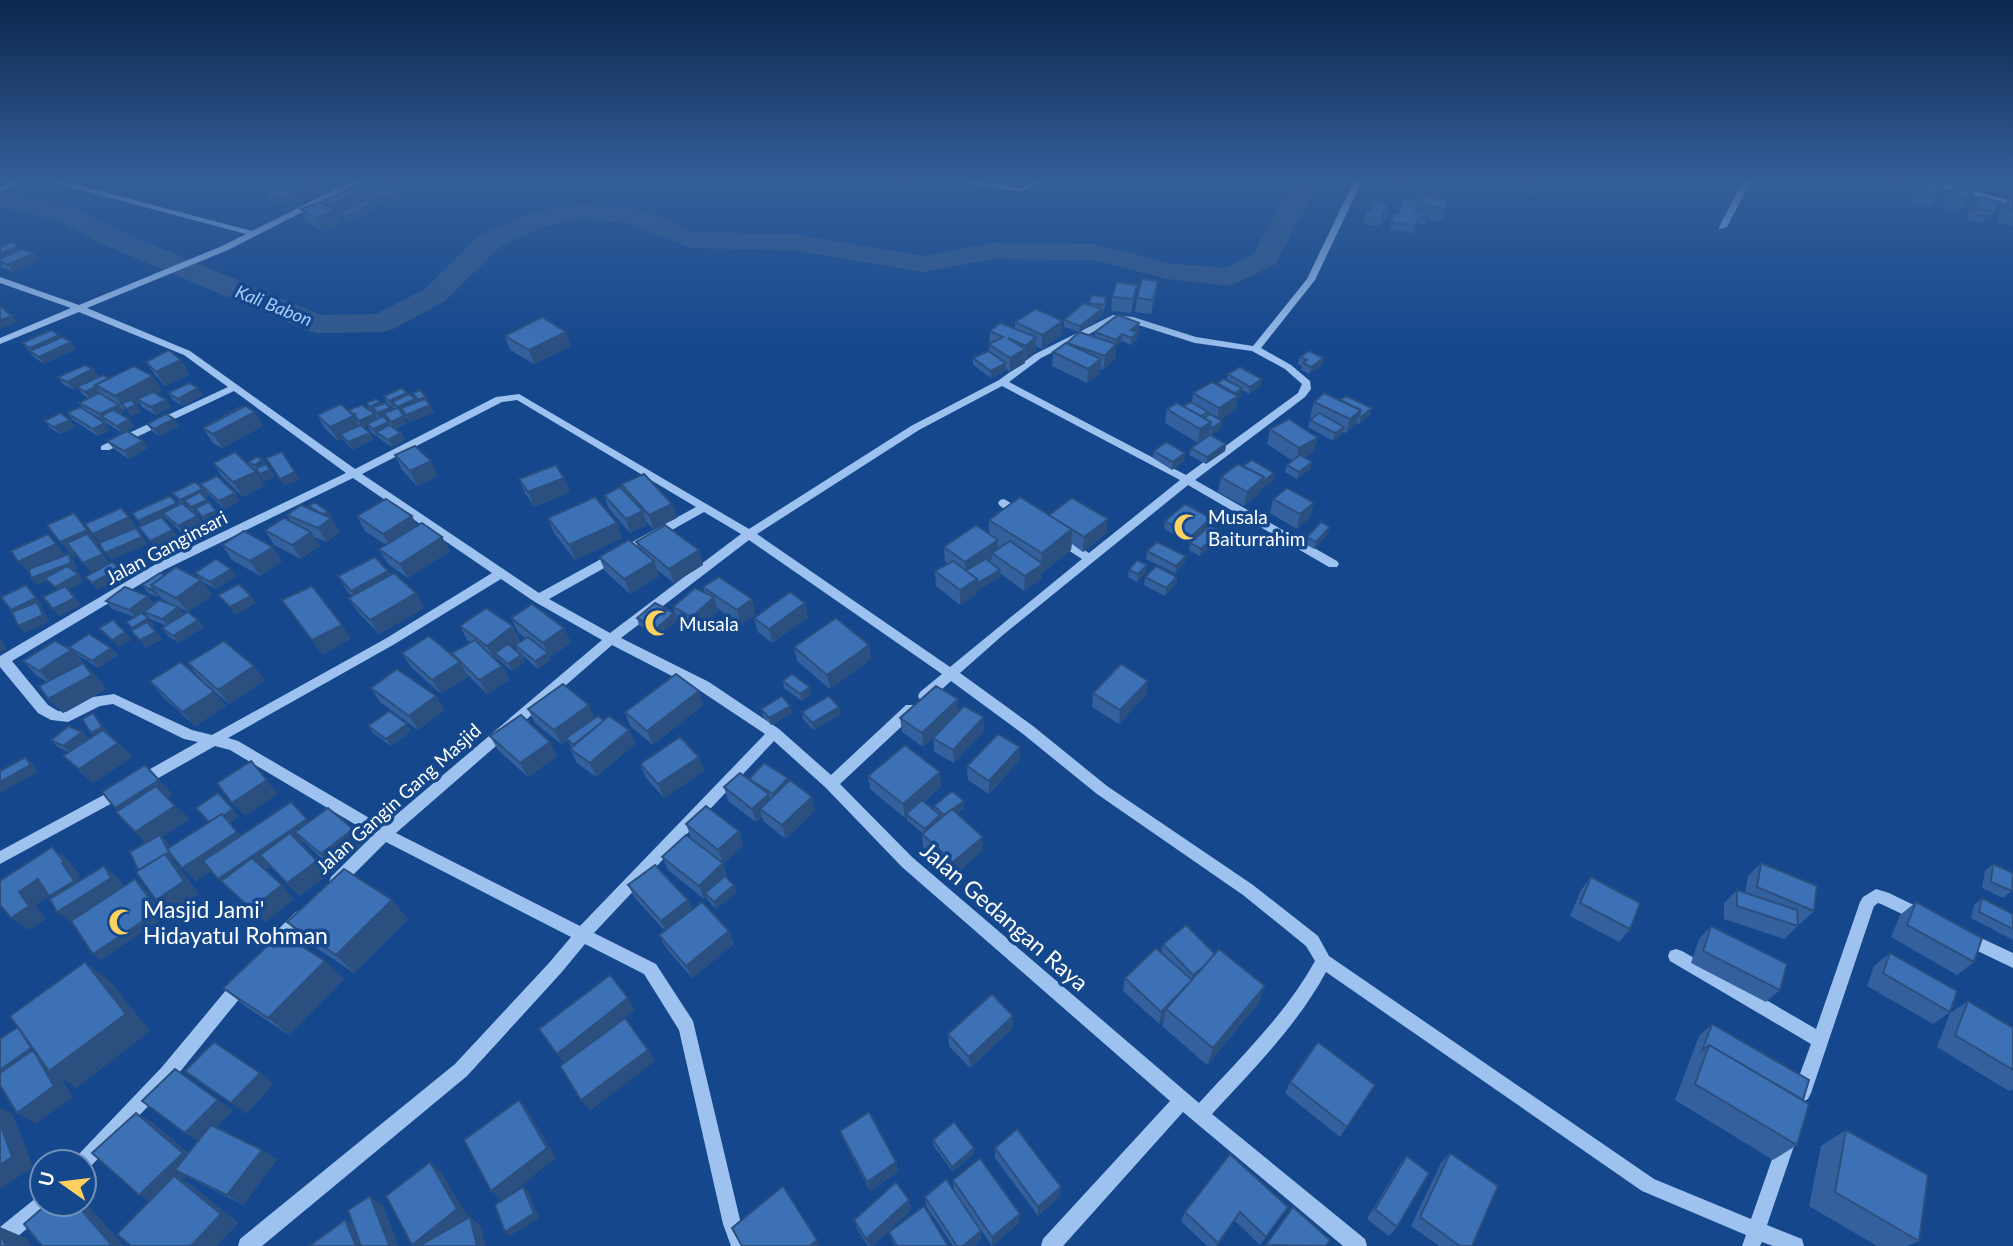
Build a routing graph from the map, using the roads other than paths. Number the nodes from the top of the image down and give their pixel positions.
1 (247, 237) edge
2 (1332, 237) edge
3 (0, 280) edge
4 (78, 308) junction
5 (0, 341) edge
6 (1255, 349) junction
7 (187, 353) junction
8 (176, 359) edge
9 (1002, 382) junction
10 (233, 388) junction
11 (105, 448) edge
12 (355, 474) junction
13 (1187, 480) junction
14 (1004, 503) dead end
15 (703, 508) junction
16 (749, 534) junction
17 (1090, 559) junction
18 (1333, 564) dead end
19 (501, 573) junction
20 (539, 598) junction
21 (611, 639) junction
22 (2, 662) edge
23 (950, 673) junction
24 (774, 733) junction
25 (215, 740) junction
26 (831, 784) junction
27 (383, 834) junction
28 (0, 858) edge
29 (582, 935) junction
30 (1676, 956) dead end
31 (1323, 961) junction
32 (2013, 961) edge
33 (1819, 1040) junction
34 (1182, 1100) junction
35 (1798, 1104) edge
36 (1201, 1113) junction
37 (1790, 1129) edge
38 (96, 1148) edge
39 (28, 1216) edge
40 (1754, 1238) edge
41 (0, 1239) edge
42 (247, 1246) edge
43 (740, 1246) edge
44 (1050, 1246) edge
45 (1358, 1246) edge
46 (1796, 1246) edge

1 - 4 street
2 - 6 street
3 - 4 street
4 - 5 street
4 - 7 street
6 - 9 street, Jalan Gangin Gang Masjid
6 - 13 street
7 - 8 street
7 - 10 street
9 - 13 street
9 - 16 street, Jalan Gangin Gang Masjid
10 - 11 street
10 - 12 street, Jalan Gedangan Raya
12 - 15 street, Jalan Ganginsari
12 - 19 street, Jalan Gedangan Raya
12 - 22 street, Jalan Ganginsari
13 - 17 street
13 - 18 street
14 - 17 street
15 - 16 street
15 - 20 street
16 - 21 street, Jalan Gangin Gang Masjid
16 - 23 street
17 - 23 street
19 - 20 street, Jalan Gedangan Raya
19 - 25 street
20 - 21 street, Jalan Gedangan Raya
21 - 24 street, Jalan Gedangan Raya
21 - 27 street, Jalan Gangin Gang Masjid
22 - 25 street
23 - 26 street
23 - 31 street
24 - 26 street, Jalan Gedangan Raya
24 - 29 street
25 - 27 street
25 - 28 street
26 - 34 street, Jalan Gedangan Raya
27 - 29 street
27 - 38 street, Jalan Gangin Gang Masjid
29 - 42 street
29 - 43 street
30 - 33 street
31 - 36 street
31 - 40 street
32 - 33 street
33 - 35 street
34 - 36 street, Jalan Gedangan Raya
34 - 44 street
36 - 45 street, Jalan Gedangan Raya
37 - 40 street
39 - 41 street
40 - 46 street

